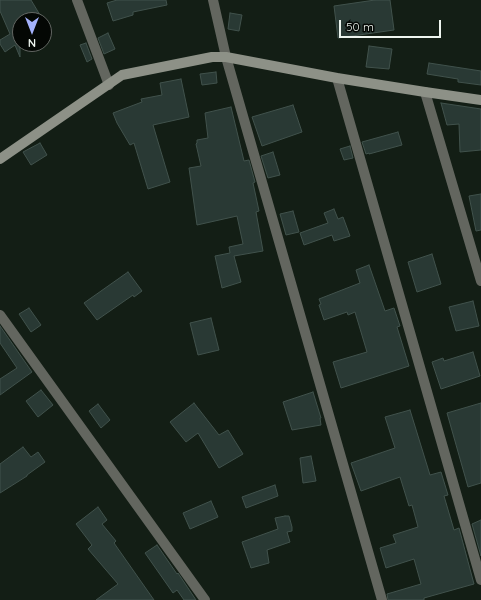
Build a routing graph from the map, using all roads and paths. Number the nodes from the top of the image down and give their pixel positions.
1 (77, 0) edge
2 (213, 0) edge
3 (226, 57) junction
4 (337, 78) junction
5 (109, 85) junction
6 (425, 92) junction
7 (481, 100) edge
8 (0, 159) edge
9 (481, 281) edge
10 (0, 315) edge
11 (481, 580) edge
12 (205, 600) edge
13 (382, 600) edge

1 - 5 street
2 - 3 street
3 - 4 street
3 - 5 street
3 - 13 street
4 - 6 street
4 - 11 street
5 - 8 street
6 - 7 street
6 - 9 street
10 - 12 street

